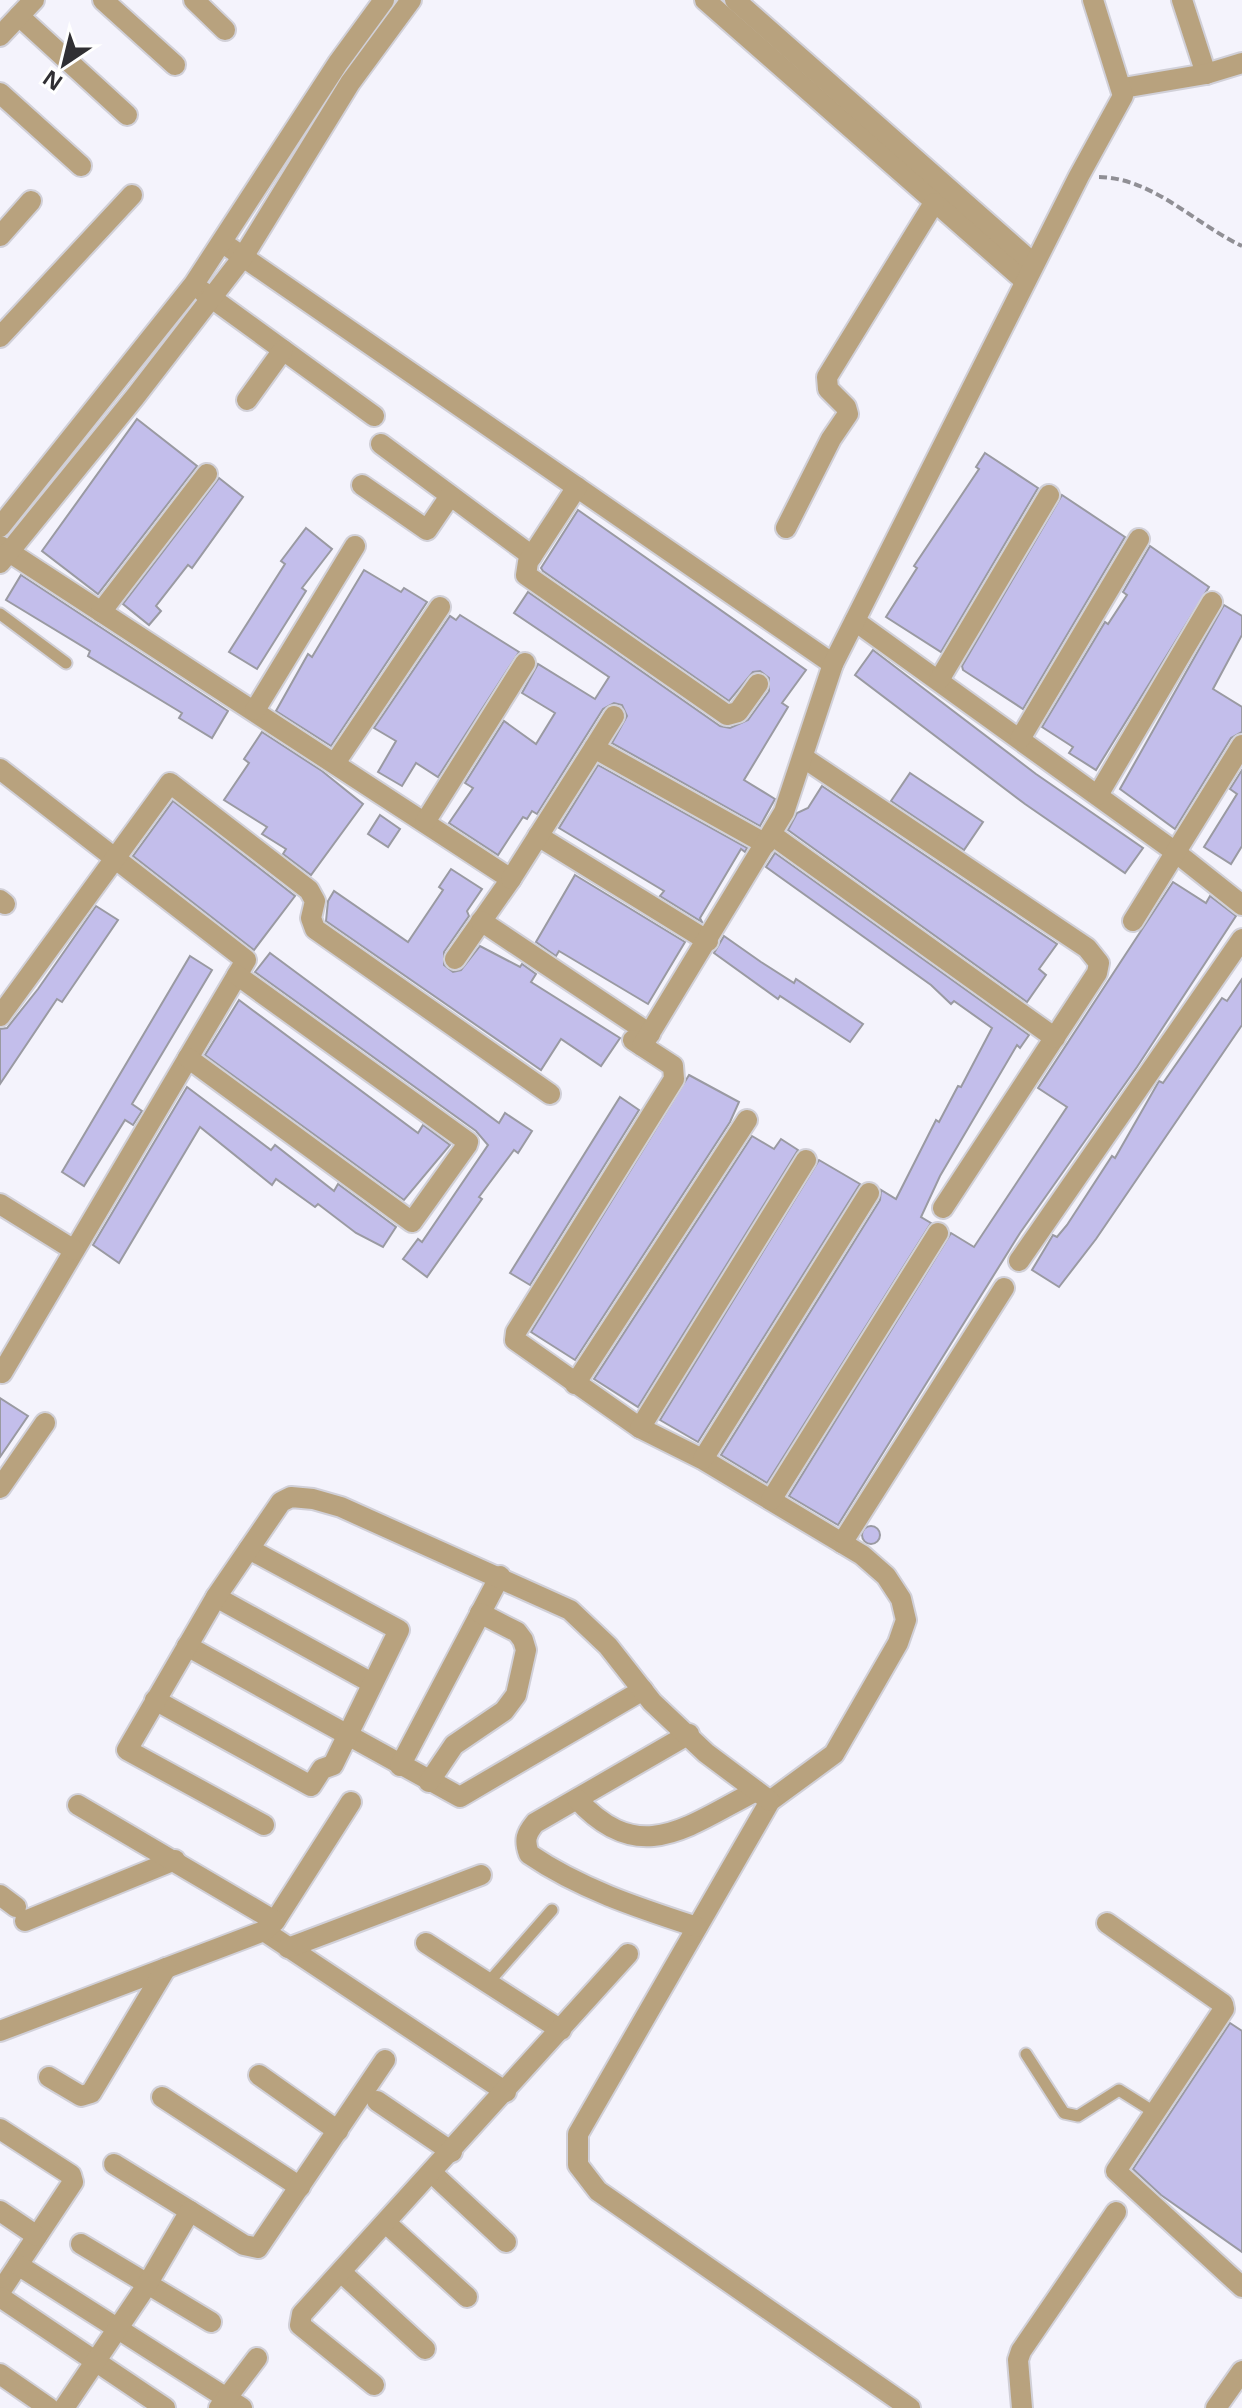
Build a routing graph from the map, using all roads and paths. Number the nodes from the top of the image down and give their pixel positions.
1 (34, 0) edge
2 (103, 0) edge
3 (194, 0) edge
4 (384, 0) edge
5 (411, 0) edge
6 (705, 0) edge
7 (735, 0) edge
8 (1093, 0) edge
9 (1182, 0) edge
10 (19, 16) junction
11 (225, 30) dead end
12 (0, 36) edge
13 (1242, 63) edge
14 (175, 65) dead end
15 (1206, 74) junction
16 (1123, 88) junction
17 (0, 93) edge
18 (127, 115) dead end
19 (81, 166) dead end
20 (1079, 176) junction
21 (132, 195) dead end
22 (31, 201) dead end
23 (934, 203) junction
24 (0, 236) edge
25 (223, 243) junction
26 (1242, 246) edge
27 (243, 257) junction
28 (1030, 272) junction
29 (194, 284) junction
30 (211, 298) junction
31 (0, 337) edge
32 (283, 350) junction
33 (247, 400) dead end
34 (374, 416) dead end
35 (381, 444) dead end
36 (207, 474) dead end
37 (362, 485) dead end
38 (577, 487) junction
39 (1049, 495) dead end
40 (450, 496) junction
41 (0, 527) edge
42 (786, 528) dead end
43 (1139, 539) dead end
44 (355, 546) dead end
45 (3, 554) edge
46 (532, 556) junction
47 (1212, 602) dead end
48 (440, 607) dead end
49 (101, 612) junction
50 (0, 614) edge
51 (855, 621) junction
52 (66, 663) dead end
53 (525, 663) dead end
54 (833, 664) junction
55 (939, 680) junction
56 (758, 684) dead end
57 (255, 710) junction
58 (614, 716) dead end
59 (1020, 739) junction
60 (1242, 745) edge
61 (594, 748) junction
62 (804, 758) junction
63 (335, 763) junction
64 (0, 769) edge
65 (1098, 795) junction
66 (425, 822) junction
67 (538, 836) junction
68 (769, 840) junction
69 (1174, 851) junction
70 (115, 859) junction
71 (511, 879) junction
72 (1242, 905) edge
73 (481, 921) junction
74 (1133, 921) dead end
75 (1242, 939) edge
76 (708, 941) junction
77 (455, 959) dead end
78 (237, 975) junction
79 (0, 1016) edge
80 (1055, 1038) junction
81 (642, 1040) junction
82 (188, 1058) junction
83 (550, 1094) dead end
84 (747, 1120) dead end
85 (806, 1160) dead end
86 (869, 1193) dead end
87 (0, 1204) edge
88 (943, 1208) dead end
89 (938, 1233) dead end
90 (74, 1250) junction
91 (1019, 1261) dead end
92 (1004, 1288) dead end
93 (2, 1373) edge
94 (575, 1384) junction
95 (45, 1423) dead end
96 (640, 1428) junction
97 (703, 1459) junction
98 (0, 1488) edge
99 (771, 1500) junction
100 (842, 1543) junction
101 (249, 1549) junction
102 (500, 1576) junction
103 (216, 1597) junction
104 (480, 1613) junction
105 (187, 1646) junction
106 (372, 1683) junction
107 (643, 1690) junction
108 (155, 1700) junction
109 (689, 1734) junction
110 (347, 1737) junction
111 (400, 1766) junction
112 (429, 1782) junction
113 (763, 1796) junction
114 (577, 1799) junction
115 (351, 1802) dead end
116 (78, 1805) dead end
117 (264, 1825) dead end
118 (175, 1860) junction
119 (481, 1875) dead end
120 (14, 1908) edge
121 (552, 1910) dead end
122 (1107, 1923) dead end
123 (270, 1926) junction
124 (697, 1927) junction
125 (426, 1943) dead end
126 (288, 1948) junction
127 (628, 1954) dead end
128 (166, 1968) junction
129 (488, 1983) junction
130 (1224, 2009) junction
131 (1242, 2022) edge
132 (561, 2030) junction
133 (0, 2031) edge
134 (1026, 2054) dead end
135 (385, 2060) dead end
136 (259, 2075) dead end
137 (49, 2077) dead end
138 (506, 2092) junction
139 (162, 2097) dead end
140 (377, 2101) dead end
141 (1154, 2112) junction
142 (0, 2129) edge
143 (338, 2131) junction
144 (452, 2152) junction
145 (114, 2164) dead end
146 (432, 2173) junction
147 (300, 2187) junction
148 (0, 2211) edge
149 (190, 2211) junction
150 (1116, 2212) dead end
151 (386, 2223) junction
152 (37, 2236) junction
153 (506, 2242) dead end
154 (81, 2244) dead end
155 (18, 2265) junction
156 (341, 2272) junction
157 (147, 2284) junction
158 (1242, 2287) edge
159 (0, 2295) edge
160 (467, 2297) dead end
161 (211, 2322) dead end
162 (116, 2328) junction
163 (425, 2349) dead end
164 (257, 2358) dead end
165 (93, 2361) junction
166 (1242, 2371) edge
167 (0, 2374) edge
168 (374, 2385) dead end
169 (229, 2405) edge
170 (49, 2408) edge
171 (64, 2408) edge
172 (165, 2408) edge
173 (910, 2408) edge
174 (1022, 2408) edge
175 (1216, 2408) edge

1 - 10 street
2 - 14 street
3 - 11 street
4 - 25 street
5 - 27 street
6 - 23 street
7 - 28 street
8 - 16 street
9 - 15 street
10 - 12 street
10 - 18 street
13 - 15 street
15 - 16 street
16 - 20 street
17 - 19 street
20 - 26 path
20 - 28 street
21 - 31 street
22 - 24 street
23 - 28 street
23 - 42 street
25 - 27 street
25 - 29 street
27 - 30 street
27 - 38 street
28 - 51 street
29 - 30 street
29 - 41 street
30 - 32 street
30 - 45 street
32 - 33 street
32 - 34 street
35 - 40 street
36 - 49 street
37 - 40 street
38 - 46 street
38 - 54 street
39 - 55 street
40 - 46 street
43 - 59 street
44 - 57 street
45 - 49 street
46 - 56 street
47 - 65 street
48 - 63 street
49 - 57 street
50 - 52 lane
51 - 54 street
51 - 55 street
53 - 66 street
54 - 62 street
55 - 59 street
57 - 63 street
58 - 61 street
59 - 65 street
60 - 69 street
61 - 67 street
61 - 68 street
62 - 68 street
62 - 80 street
63 - 66 street
64 - 70 street
65 - 69 street
66 - 71 street
67 - 71 street
67 - 76 street
68 - 76 street
68 - 80 street
69 - 72 street
69 - 74 street
70 - 78 street
70 - 79 street
70 - 83 street
71 - 73 street
73 - 77 street
73 - 81 street
75 - 91 street
76 - 81 street
78 - 82 street
78 - 82 street
80 - 88 street
81 - 94 street
82 - 90 street
84 - 94 street
85 - 96 street
86 - 97 street
87 - 90 street
89 - 99 street
90 - 93 street
92 - 100 street
94 - 96 street
95 - 98 street
96 - 97 street
97 - 99 street
99 - 100 street
100 - 113 street
101 - 102 street
101 - 103 street
101 - 106 street
102 - 104 street
102 - 107 street
103 - 105 street
103 - 106 street
104 - 111 street
104 - 112 street
105 - 108 street
105 - 110 street
106 - 110 street
107 - 109 street
107 - 112 street
108 - 110 street
108 - 117 street
109 - 113 street
109 - 114 street
110 - 111 street
111 - 112 street
113 - 114 street
113 - 124 street
114 - 124 street
115 - 123 street
116 - 118 street
118 - 120 street
118 - 123 street
119 - 126 street
121 - 129 lane
122 - 130 street
123 - 126 street
123 - 128 street
124 - 173 street
125 - 129 street
126 - 138 street
127 - 132 street
128 - 133 street
128 - 137 street
129 - 132 street
130 - 131 street
130 - 141 street
132 - 138 street
134 - 141 lane
135 - 143 street
136 - 143 street
138 - 144 street
139 - 147 street
140 - 144 street
141 - 158 street
142 - 152 street
143 - 147 street
144 - 146 street
145 - 149 street
146 - 151 street
146 - 153 street
147 - 149 street
148 - 152 street
149 - 157 street
150 - 174 street
151 - 156 street
151 - 160 street
152 - 155 street
154 - 157 street
155 - 159 street
155 - 162 street
156 - 163 street
156 - 168 street
157 - 161 street
157 - 162 street
159 - 165 street
162 - 165 street
162 - 169 street
164 - 169 street
165 - 171 street
165 - 172 street
166 - 175 street
167 - 170 street

